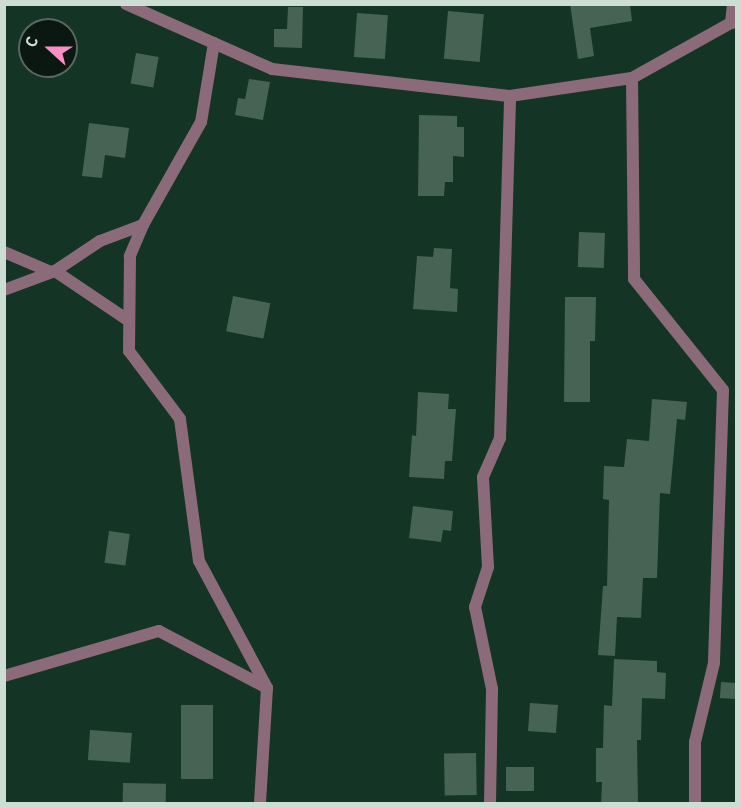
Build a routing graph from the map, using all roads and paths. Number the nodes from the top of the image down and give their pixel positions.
1 (126, 4) edge
2 (733, 4) edge
3 (734, 22) edge
4 (214, 43) junction
5 (632, 78) junction
6 (510, 96) junction
7 (143, 225) junction
8 (4, 252) edge
9 (53, 271) junction
10 (4, 290) edge
11 (129, 321) junction
12 (4, 676) edge
13 (267, 688) junction
14 (260, 804) edge
15 (490, 804) edge
16 (696, 804) edge

1 - 4 street
2 - 3 street
3 - 5 street
4 - 6 street
4 - 7 street
5 - 6 street
5 - 16 street
6 - 15 street
7 - 9 street
7 - 11 street
8 - 9 street
9 - 10 street
9 - 11 street
11 - 13 street
12 - 13 street
13 - 14 street

